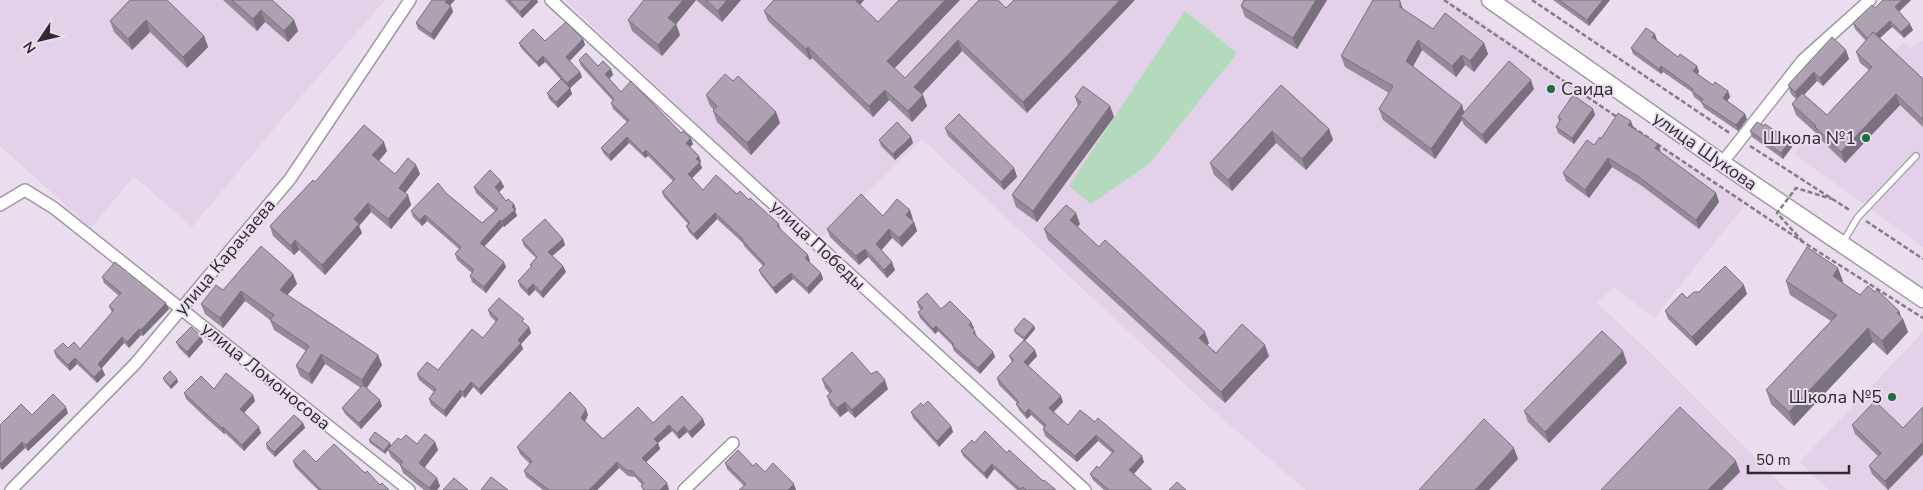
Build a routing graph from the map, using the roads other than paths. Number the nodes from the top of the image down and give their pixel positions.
1 (410, 0) edge
2 (551, 0) edge
3 (1490, 0) edge
4 (1870, 0) edge
5 (1916, 156) dead end
6 (1722, 163) junction
7 (0, 205) edge
8 (1842, 244) junction
9 (1923, 299) edge
10 (181, 308) junction
11 (733, 443) dead end
12 (11, 490) edge
13 (408, 490) edge
14 (684, 490) edge
15 (1084, 490) edge

1 - 10 street, улица Карачаева
2 - 15 street, улица Победы
3 - 6 main road, улица Шукова
4 - 6 street
5 - 8 lane
6 - 8 main road, улица Шукова
7 - 10 street, улица Ломоносова
8 - 9 main road, улица Шукова
10 - 12 street, улица Карачаева
10 - 13 street, улица Ломоносова
11 - 14 street

